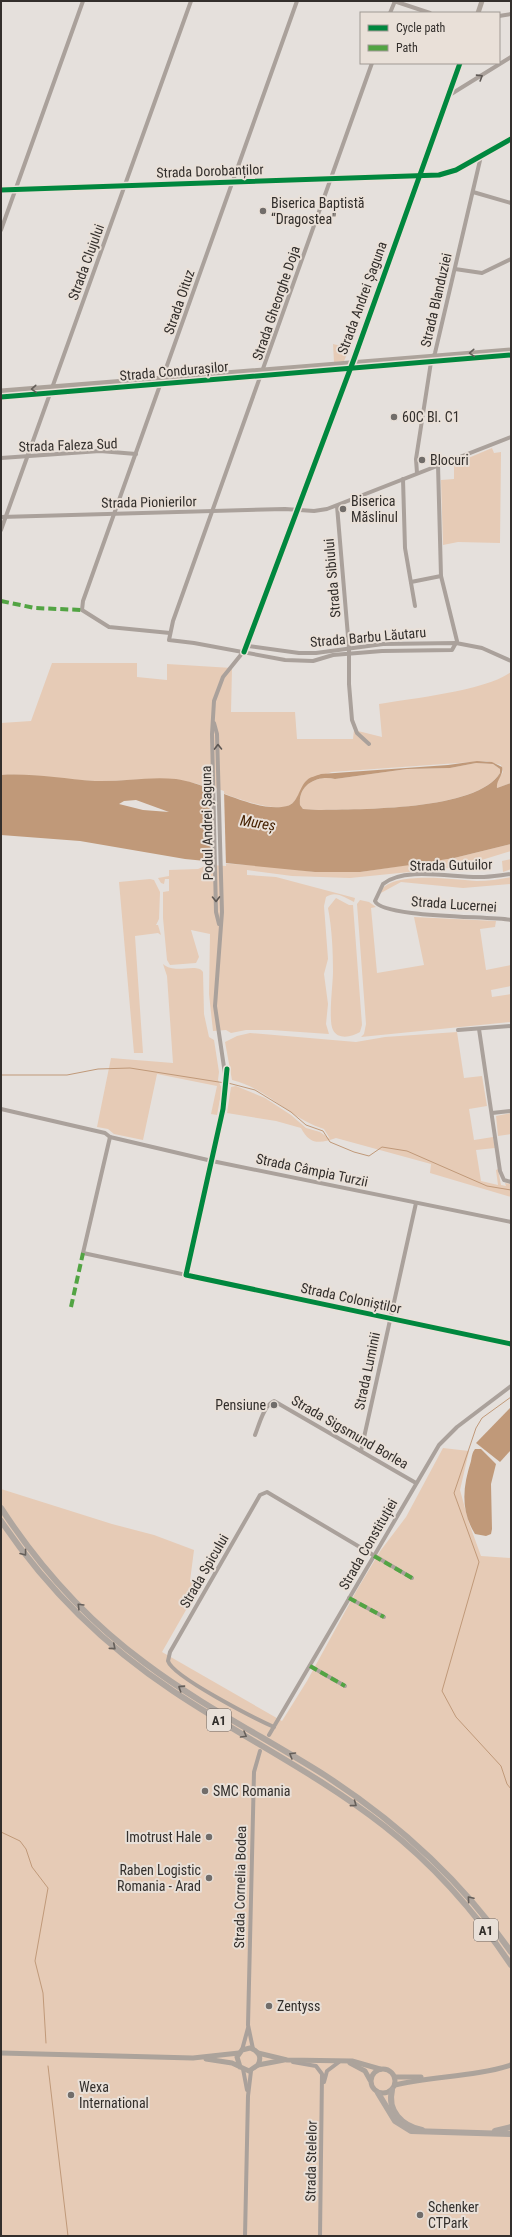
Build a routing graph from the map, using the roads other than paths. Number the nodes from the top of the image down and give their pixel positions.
1 (83, 1) edge
2 (191, 1) edge
3 (298, 1) edge
4 (394, 1) edge
5 (482, 1) edge
6 (390, 12) edge
7 (427, 12) edge
8 (478, 12) edge
9 (511, 14) edge
10 (500, 16) edge
11 (511, 57) edge
12 (372, 64) edge
13 (460, 64) edge
14 (500, 64) edge
15 (500, 64) edge
16 (448, 96) junction
17 (511, 139) edge
18 (481, 156) junction
19 (420, 176) junction
20 (331, 179) junction
21 (232, 182) junction
22 (125, 186) junction
23 (15, 189) junction
24 (1, 190) edge
25 (473, 192) junction
26 (511, 203) edge
27 (1, 230) edge
28 (511, 259) edge
29 (455, 269) junction
30 (511, 350) edge
31 (511, 355) edge
32 (434, 356) junction
33 (431, 362) junction
34 (351, 366) junction
35 (263, 373) junction
36 (162, 381) junction
37 (53, 388) junction
38 (1, 391) edge
39 (50, 394) junction
40 (1, 397) edge
41 (511, 437) edge
42 (136, 454) junction
43 (28, 457) junction
44 (1, 458) edge
45 (438, 465) junction
46 (417, 474) junction
47 (403, 479) junction
48 (337, 506) junction
49 (297, 510) junction
50 (213, 512) junction
51 (114, 513) junction
52 (1, 517) edge
53 (6, 517) junction
54 (1, 530) edge
55 (441, 576) junction
56 (411, 582) junction
57 (415, 606) dead end
58 (170, 633) junction
59 (456, 643) junction
60 (248, 646) junction
61 (349, 648) junction
62 (244, 652) junction
63 (349, 655) junction
64 (511, 661) edge
65 (214, 721) junction
66 (369, 744) dead end
67 (511, 874) edge
68 (376, 899) joint
69 (511, 920) edge
70 (219, 924) junction
71 (511, 1026) edge
72 (479, 1029) junction
73 (458, 1030) dead end
74 (1, 1109) edge
75 (511, 1111) edge
76 (492, 1113) junction
77 (110, 1138) junction
78 (212, 1161) junction
79 (511, 1182) edge
80 (416, 1203) junction
81 (511, 1222) edge
82 (186, 1275) junction
83 (390, 1319) junction
84 (511, 1344) edge
85 (511, 1386) edge
86 (255, 1435) dead end
87 (361, 1451) junction
88 (416, 1483) junction
89 (1, 1508) edge
90 (1, 1521) edge
91 (374, 1556) junction
92 (412, 1578) dead end
93 (349, 1598) junction
94 (384, 1618) dead end
95 (310, 1666) junction
96 (345, 1686) dead end
97 (274, 1727) junction
98 (270, 1734) dead end
99 (260, 1751) dead end
100 (511, 1952) edge
101 (511, 1965) edge
102 (248, 2025) junction
103 (253, 2049) junction
104 (240, 2052) junction
105 (1, 2053) edge
106 (258, 2053) junction
107 (193, 2058) junction
108 (288, 2060) junction
109 (343, 2061) junction
110 (258, 2065) junction
111 (511, 2065) edge
112 (241, 2068) junction
113 (380, 2069) junction
114 (252, 2070) junction
115 (395, 2077) junction
116 (436, 2077) junction
117 (370, 2080) junction
118 (323, 2086) junction
119 (393, 2088) junction
120 (378, 2093) junction
121 (248, 2096) junction
122 (511, 2127) edge
123 (448, 2132) junction
124 (477, 2132) junction
125 (511, 2134) edge
126 (245, 2236) edge
127 (320, 2236) edge

1 - 23 street
2 - 22 street, Strada Clujului
3 - 21 street, Strada Oituz
4 - 6 street
4 - 7 street
5 - 8 main road
9 - 10 street
15 -> 11 street
12 - 20 street, Strada Gheorghe Doja
13 - 16 main road, Strada Andrei Șaguna
16 -> 14 street
16 - 19 main road, Strada Andrei Șaguna
17 - 18 street
18 - 19 street
18 - 25 street, Strada Blanduziei
19 - 20 main road, Strada Dorobanților
19 - 34 street, Strada Andrei Șaguna
20 - 21 main road, Strada Dorobanților
20 - 35 street, Strada Gheorghe Doja
21 - 22 main road, Strada Dorobanților
21 - 36 street, Strada Oituz
22 - 23 main road, Strada Dorobanților
22 - 37 street, Strada Clujului
23 - 24 main road, Strada Dorobanților
23 - 27 street
25 - 26 street
25 - 29 street, Strada Blanduziei
28 - 29 street
29 - 32 street, Strada Blanduziei
30 -> 32 main road
31 - 33 main road
32 - 33 street, Strada Blanduziei
32 - 34 main road
33 - 34 main road
33 - 46 street, Strada Blanduziei
34 - 35 main road, Strada Condurașilor
34 - 49 street, Strada Andrei Șaguna
35 - 36 main road, Strada Condurașilor
35 - 50 street, Strada Gheorghe Doja
36 - 37 main road, Strada Condurașilor
36 - 39 main road, Strada Condurașilor
36 - 42 street, Strada Oituz
37 -> 38 main road, Strada Condurașilor
37 - 39 street, Strada Clujului
39 - 40 main road, Strada Condurașilor
39 - 43 street, Strada Clujului
41 - 45 street, Strada Pionierilor
42 - 43 street, Strada Faleza Sud
42 - 51 street, Strada Oituz
43 - 44 street, Strada Faleza Sud
43 - 53 street, Strada Clujului
45 - 46 street, Strada Pionierilor
45 - 55 street
46 - 47 street, Strada Pionierilor
47 - 48 street, Strada Pionierilor
47 - 56 street
48 - 49 street, Strada Pionierilor
48 - 61 street, Strada Sibiului
49 - 50 street, Strada Pionierilor
49 - 60 street, Strada Andrei Șaguna
50 - 51 street, Strada Pionierilor
50 - 58 street, Strada Gheorghe Doja
51 - 53 street, Strada Pionierilor
51 - 58 street, Strada Oituz
52 - 53 street, Strada Pionierilor
53 - 54 street, Strada Clujului
55 - 56 street
55 - 59 street
56 - 57 street
58 - 62 street, Strada Gheorghe Doja
59 - 61 street, Strada Barbu Lăutaru
59 - 63 street
59 - 64 street, Strada Barbu Lăutaru
60 - 61 street, Strada Barbu Lăutaru
60 - 62 street, Strada Andrei Șaguna
61 - 63 street, Strada Sibiului
62 - 63 street
62 - 65 street, Podul Andrei Șaguna
63 - 66 street, Strada Sibiului
65 -> 70 street, Podul Andrei Șaguna
70 -> 65 street, Podul Andrei Șaguna
67 - 68 street, Strada Gutuilor
68 - 69 street, Strada Lucernei
70 - 78 street, Podul Andrei Șaguna
71 - 72 street
72 - 73 street
72 - 76 street
74 - 77 street, Strada Câmpia Turzii
75 - 76 street
76 - 79 street
77 - 78 street, Strada Câmpia Turzii
77 - 82 street, Strada Coloniștilor
78 - 80 street, Strada Câmpia Turzii
78 - 82 street, Podul Andrei Șaguna
80 - 81 street, Strada Câmpia Turzii
80 - 83 street, Strada Luminii
82 - 83 street, Strada Coloniștilor
83 - 84 street, Strada Coloniștilor
83 - 87 street, Strada Luminii
85 - 88 street, Strada Constituției
86 - 87 street, Strada Sigsmund Borlea
87 - 88 street, Strada Sigsmund Borlea
88 - 91 street, Strada Constituției
100 -> 89 highway, A1
90 -> 101 highway, A1
91 - 92 street
91 - 93 street, Strada Constituției
91 - 97 street, Strada Spicului
93 - 94 street
93 - 95 street, Strada Constituției
95 - 96 street
95 - 97 street, Strada Constituției
97 - 98 street, Strada Constituției
99 - 102 street, Strada Cornelia Bodea
102 - 103 street, Strada Cornelia Bodea
102 - 104 street, Strada Cornelia Bodea
103 - 104 main road
103 - 106 main road
104 - 107 main road
104 - 112 main road
105 - 107 main road
106 - 108 main road
106 - 110 main road
107 - 112 main road
108 - 109 main road
108 - 110 main road
108 - 118 street
109 - 113 main road
109 - 117 main road
109 - 118 street
110 - 114 main road
111 - 116 main road
112 - 114 main road
112 - 121 street
113 - 115 main road
113 - 117 main road
114 - 121 street
115 - 116 main road
115 - 119 main road
116 - 119 main road
117 - 120 main road
118 - 127 street, Strada Stelelor
119 - 120 main road
119 - 123 highway
120 - 123 highway
121 - 126 street
122 - 124 highway
123 - 124 highway
124 - 125 highway

